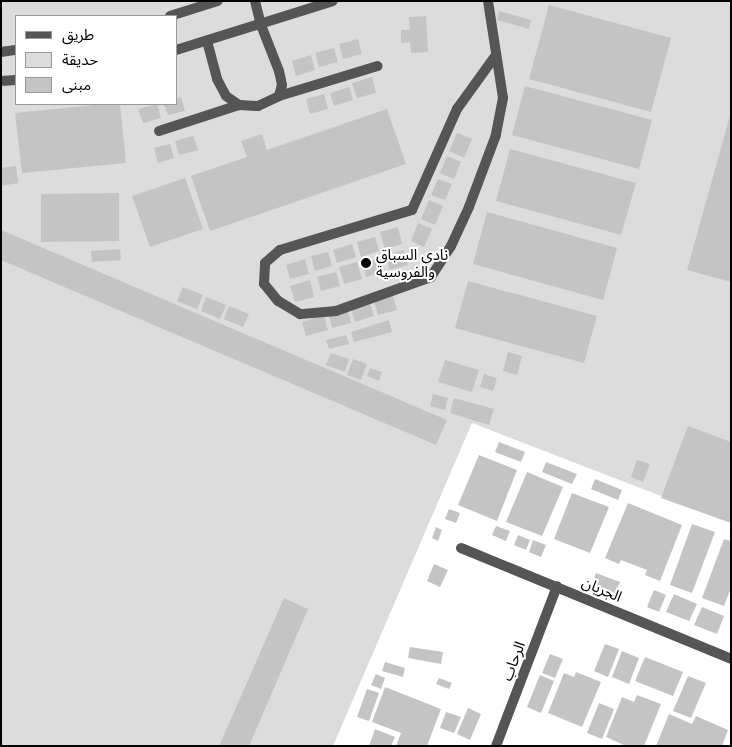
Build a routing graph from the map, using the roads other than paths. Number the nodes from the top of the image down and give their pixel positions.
1 (218, 1) edge
2 (255, 1) edge
3 (333, 1) edge
4 (488, 1) edge
5 (173, 15) edge
6 (261, 25) junction
7 (207, 41) junction
8 (178, 49) edge
9 (15, 50) edge
10 (1, 52) edge
11 (496, 55) junction
12 (378, 66) dead end
13 (15, 80) edge
14 (1, 81) edge
15 (280, 96) junction
16 (239, 105) junction
17 (159, 131) dead end
18 (461, 548) dead end
19 (557, 586) junction
20 (731, 659) edge
21 (496, 746) edge

1 - 5 street
2 - 6 street
3 - 6 street
4 - 11 street
6 - 7 street
6 - 15 street
7 - 8 street
7 - 16 street
9 - 10 street
11 - 11 street
12 - 15 street
13 - 14 street
15 - 16 street
16 - 17 street
18 - 19 street, الجريان
19 - 20 street, الجريان
19 - 21 street, الرحاب

